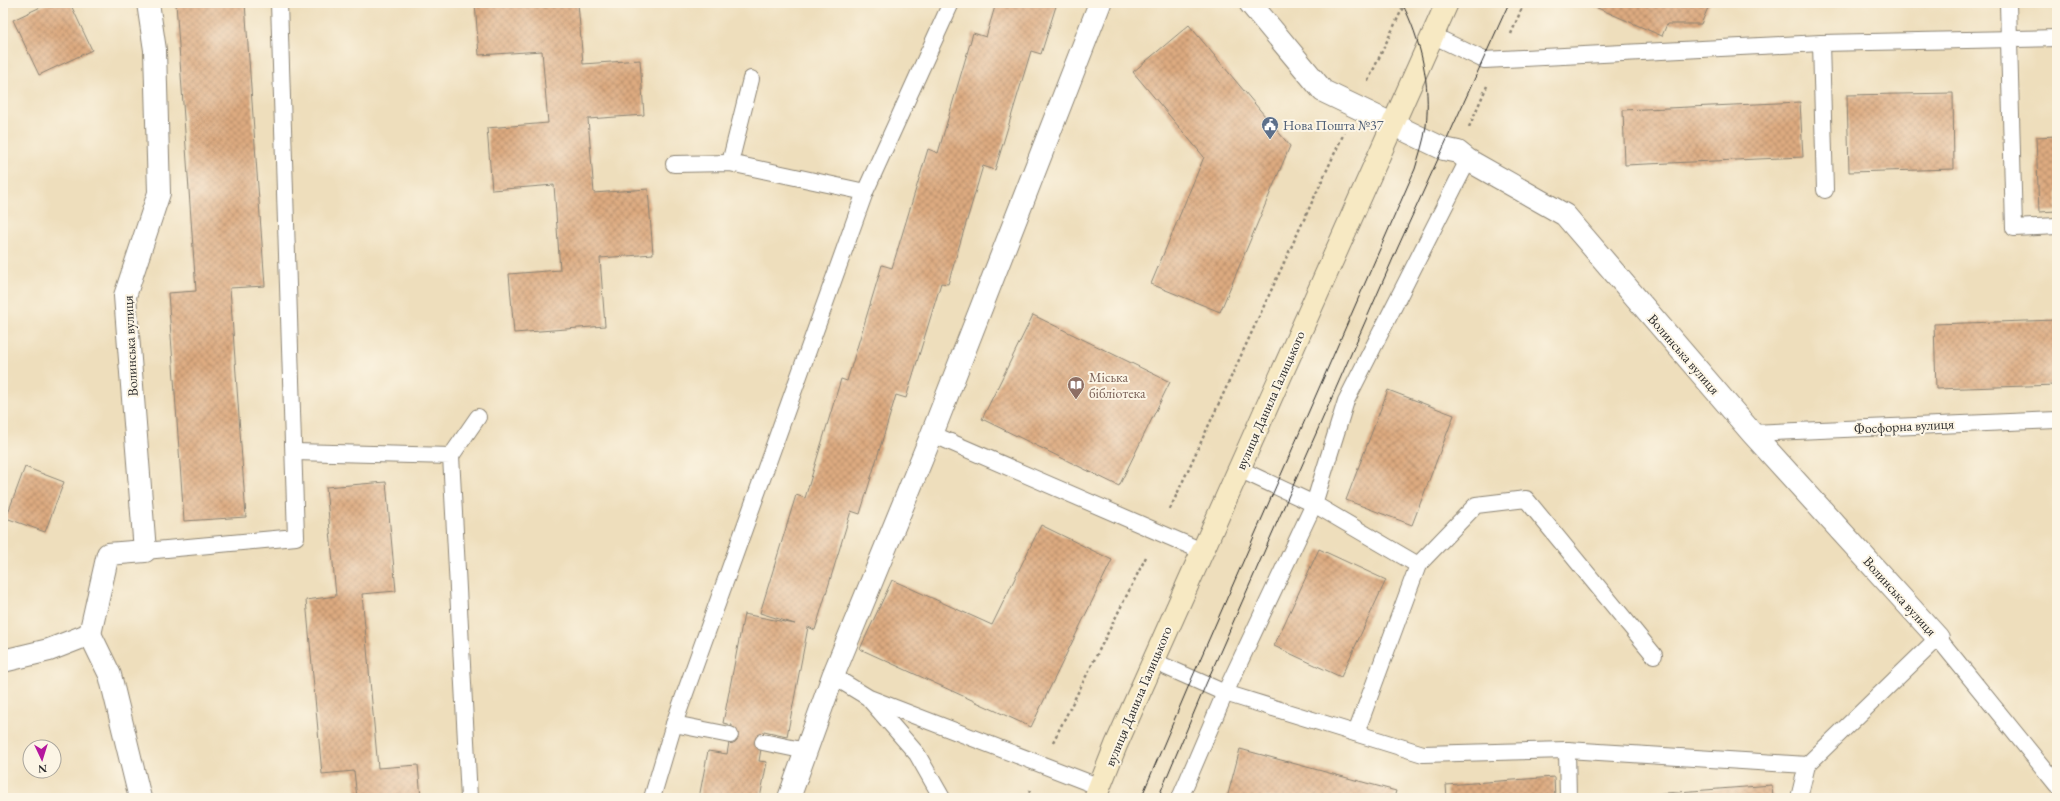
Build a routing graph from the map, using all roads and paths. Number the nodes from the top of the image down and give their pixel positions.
1 (148, 3) edge
2 (279, 3) edge
3 (951, 3) edge
4 (1100, 3) edge
5 (1250, 3) edge
6 (1405, 3) edge
7 (1447, 3) edge
8 (2008, 3) edge
9 (1432, 36) junction
10 (2057, 38) edge
11 (2009, 39) junction
12 (1821, 43) junction
13 (751, 79) dead end
14 (1356, 107) junction
15 (1393, 124) junction
16 (1468, 160) junction
17 (730, 163) junction
18 (674, 164) dead end
19 (1826, 190) dead end
20 (865, 192) junction
21 (2057, 226) edge
22 (478, 417) dead end
23 (2057, 420) edge
24 (1752, 433) junction
25 (932, 434) junction
26 (294, 452) junction
27 (451, 456) junction
28 (1239, 469) junction
29 (1314, 504) junction
30 (1159, 533) junction
31 (145, 550) junction
32 (1202, 551) junction
33 (1418, 565) junction
34 (90, 634) junction
35 (1938, 638) junction
36 (1654, 655) dead end
37 (3, 660) edge
38 (1153, 661) junction
39 (833, 676) junction
40 (1225, 693) junction
41 (869, 698) junction
42 (674, 724) junction
43 (1356, 733) junction
44 (730, 735) dead end
45 (763, 742) dead end
46 (1567, 750) junction
47 (806, 751) junction
48 (1041, 764) junction
49 (1807, 765) junction
50 (2057, 785) edge
51 (1098, 792) edge
52 (140, 798) edge
53 (469, 798) edge
54 (652, 798) edge
55 (790, 798) edge
56 (942, 798) edge
57 (1180, 798) edge
58 (1568, 798) edge
59 (1799, 798) edge

1 - 31 street, Волинська вулиця
2 - 26 lane
3 - 20 lane
4 - 25 street
5 - 14 street, Волинська вулиця
6 - 14 path
7 - 9 street, вулиця Данила Галицького
8 - 11 lane
9 - 12 lane
9 - 15 street, вулиця Данила Галицького
10 - 11 lane
11 - 12 lane
11 - 21 lane
12 - 19 lane
13 - 17 lane
14 - 15 street, Волинська вулиця
14 - 30 path
15 - 16 street, Волинська вулиця
15 - 28 street, вулиця Данила Галицького
16 - 24 street, Волинська вулиця
16 - 29 lane
17 - 18 lane
17 - 20 lane
20 - 42 lane
22 - 27 lane
23 - 24 lane, Фосфорна вулиця
24 - 35 street, Волинська вулиця
25 - 30 lane
25 - 39 street
26 - 27 lane
26 - 31 lane
27 - 53 lane
28 - 29 lane
28 - 32 street, вулиця Данила Галицького
29 - 33 lane
29 - 40 lane
30 - 32 lane
30 - 48 path
31 - 34 street
32 - 38 street, вулиця Данила Галицького
33 - 36 lane
33 - 43 lane
34 - 37 street
34 - 52 street
35 - 49 lane
35 - 50 lane, Волинська вулиця
38 - 40 lane
38 - 51 street, вулиця Данила Галицького
39 - 41 lane
39 - 47 street
40 - 43 lane
40 - 57 lane
41 - 48 lane
41 - 56 lane
42 - 44 lane
42 - 54 lane
43 - 46 lane
45 - 47 lane
46 - 49 lane
46 - 58 lane
47 - 55 street
48 - 51 lane
49 - 59 lane

